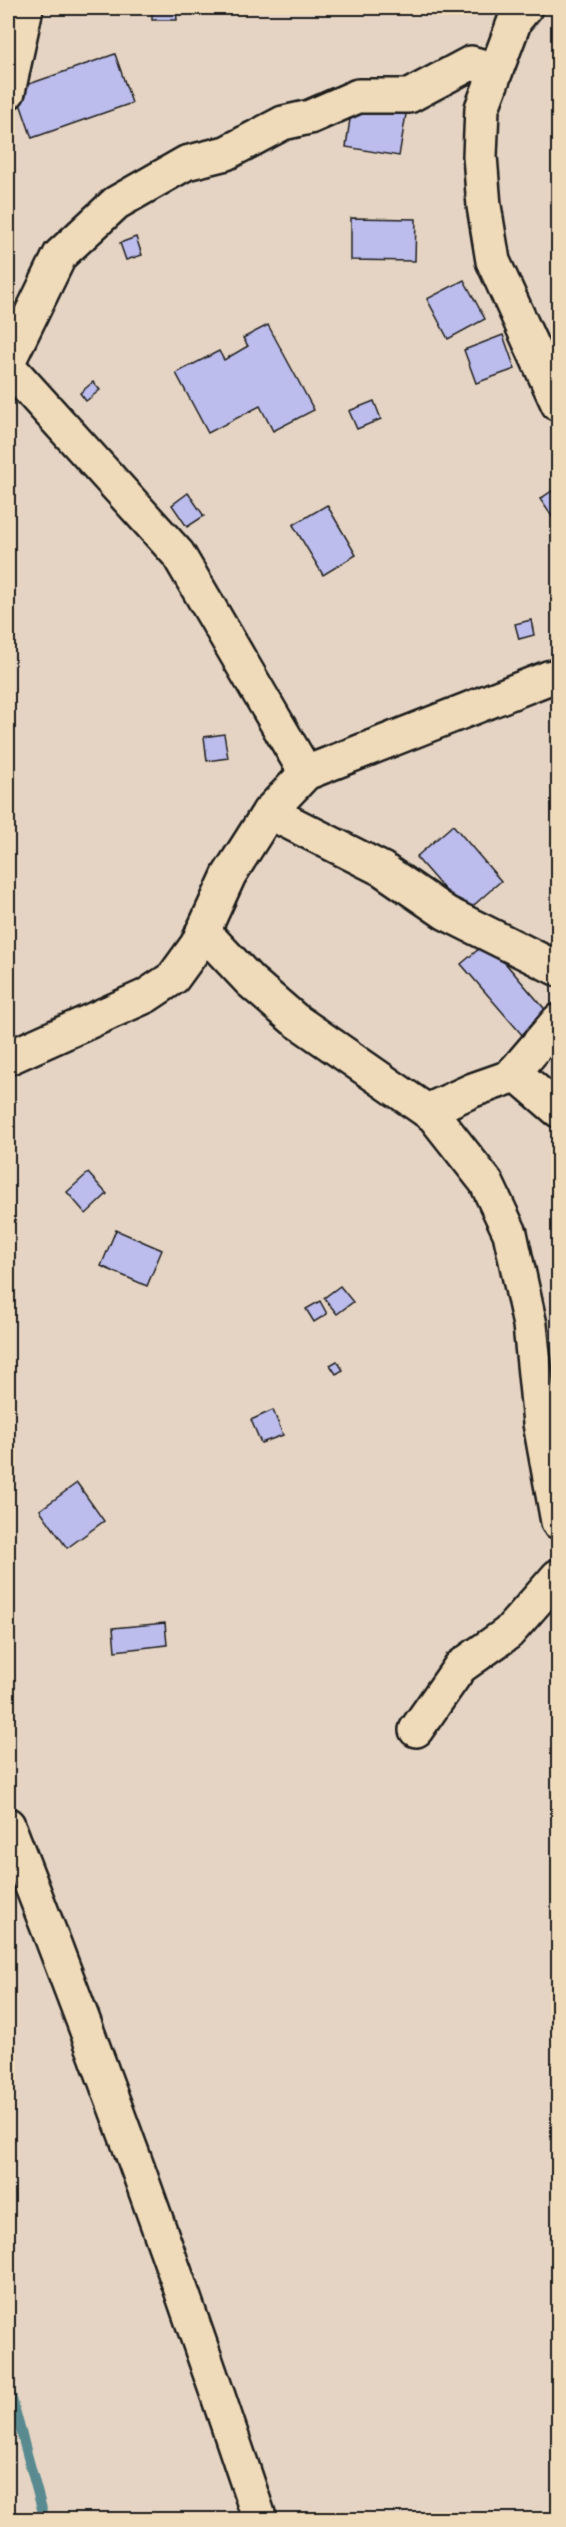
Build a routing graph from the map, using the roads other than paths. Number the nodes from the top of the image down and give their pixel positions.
1 (26, 8) edge
2 (525, 8) edge
3 (495, 70) junction
4 (8, 92) edge
5 (8, 364) edge
6 (558, 404) edge
7 (558, 676) edge
8 (306, 773) junction
9 (269, 812) junction
10 (203, 931) junction
11 (558, 969) edge
12 (558, 1021) edge
13 (8, 1058) edge
14 (514, 1072) junction
15 (558, 1110) edge
16 (427, 1111) junction
17 (558, 1522) edge
18 (558, 1576) edge
19 (416, 1730) dead end
20 (8, 1825) edge
21 (260, 2520) edge

1 - 4 street
2 - 3 street
3 - 5 street
3 - 6 street
5 - 8 street
7 - 8 street
8 - 9 street
9 - 10 street
9 - 11 street
10 - 13 street
10 - 16 street
12 - 14 street
14 - 15 street
14 - 16 street
16 - 17 street
18 - 19 street
20 - 21 street

